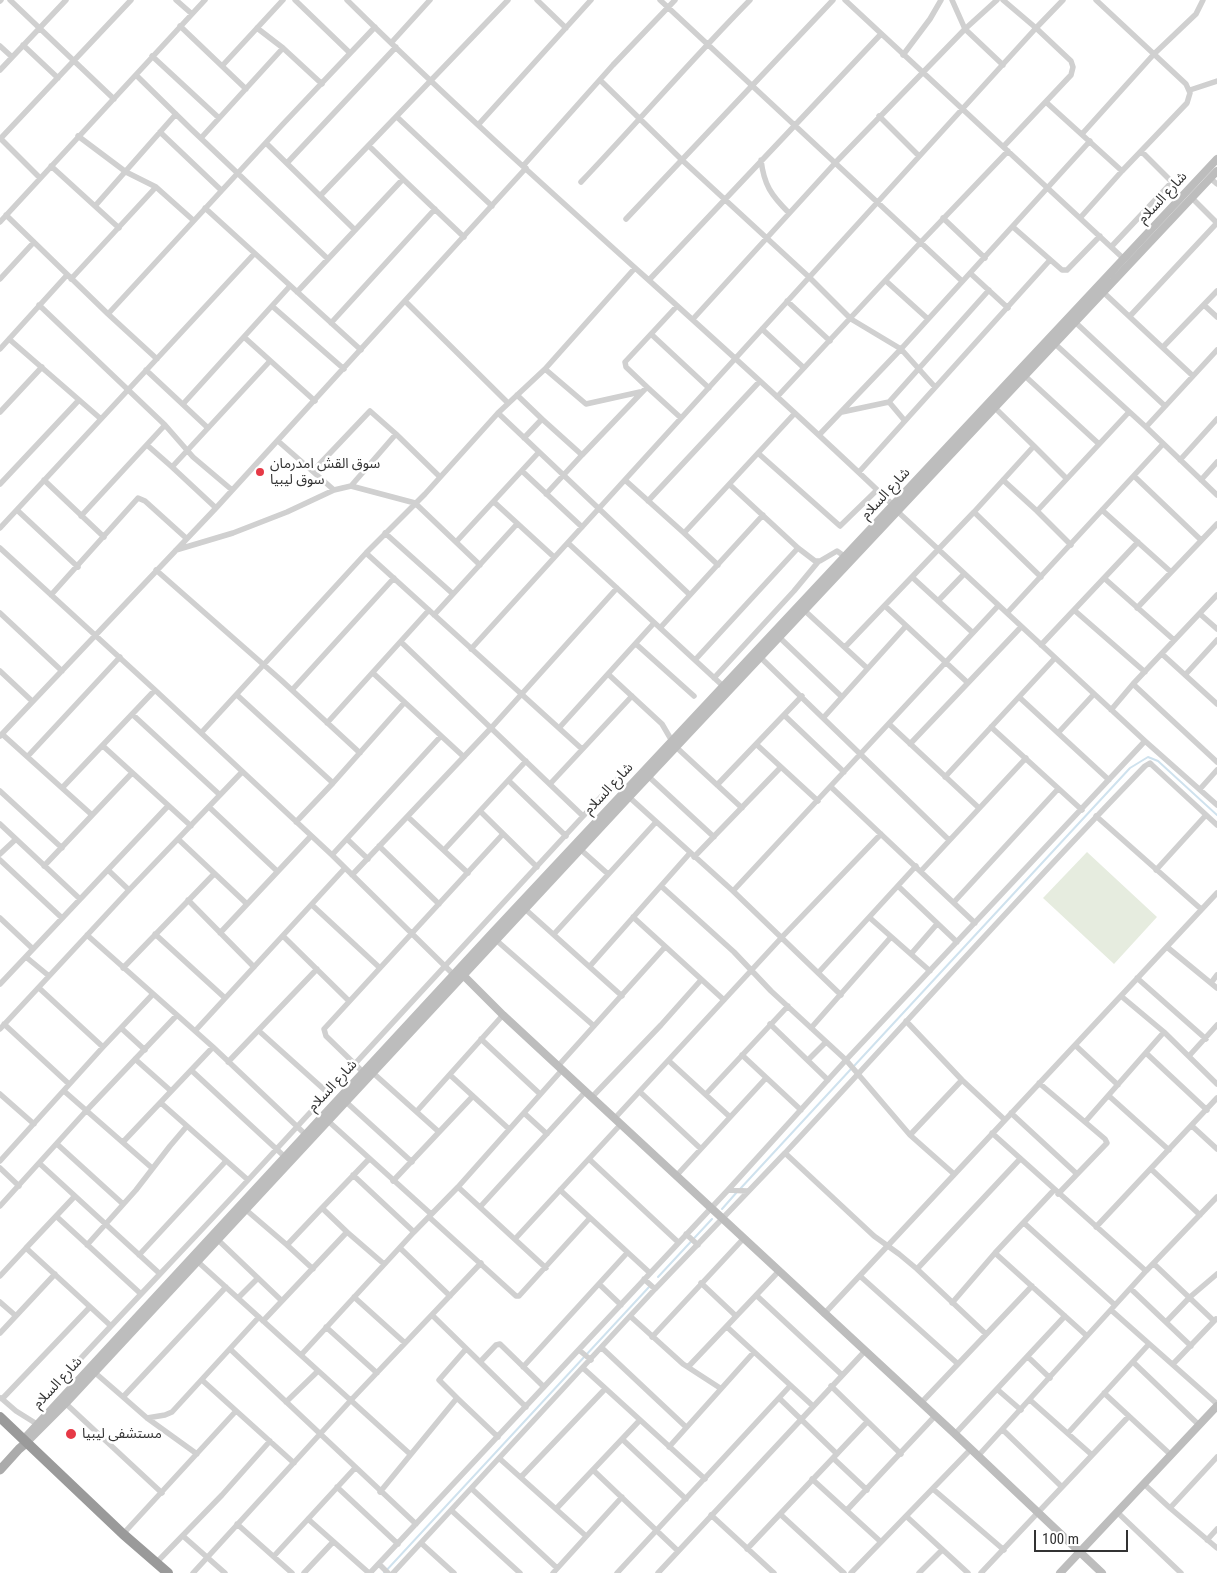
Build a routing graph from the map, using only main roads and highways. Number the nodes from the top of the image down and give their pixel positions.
1 (1217, 159) edge
2 (1217, 171) edge
3 (895, 508) junction
4 (674, 744) junction
5 (458, 975) junction
6 (116, 1343) junction
7 (1217, 1405) edge
8 (0, 1417) edge
9 (22, 1444) junction
10 (0, 1470) edge
11 (1080, 1551) junction
12 (168, 1573) edge
13 (1060, 1573) edge
14 (1102, 1573) edge

1 - 3 main road, شارع السلام
2 - 3 main road, شارع السلام
3 - 4 main road, شارع السلام
3 - 4 main road, شارع السلام
4 - 5 main road, شارع السلام
4 - 5 main road, شارع السلام
5 - 6 main road, شارع السلام
5 - 6 main road, شارع السلام
5 - 11 main road
6 - 9 main road, شارع السلام
7 - 11 main road
8 - 9 highway
9 - 10 main road
9 - 12 highway
11 - 13 main road
11 - 14 main road

